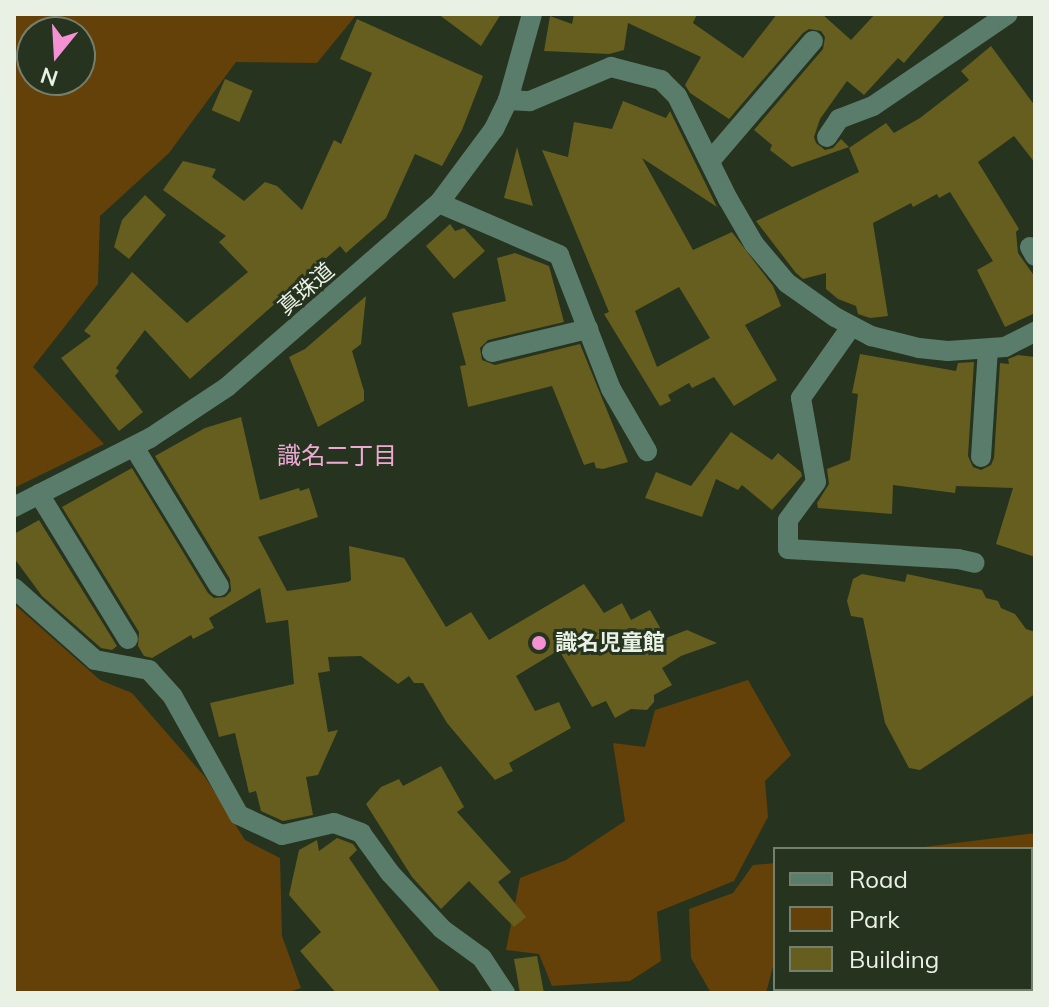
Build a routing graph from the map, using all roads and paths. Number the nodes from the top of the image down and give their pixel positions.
1 (532, 14) edge
2 (1008, 14) edge
3 (813, 41) dead end
4 (508, 100) junction
5 (827, 137) dead end
6 (710, 161) junction
7 (439, 203) junction
8 (851, 327) junction
9 (588, 329) junction
10 (1035, 332) edge
11 (988, 349) junction
12 (492, 352) dead end
13 (134, 447) junction
14 (647, 451) dead end
15 (981, 457) dead end
16 (39, 494) junction
17 (14, 507) edge
18 (975, 563) dead end
19 (219, 586) dead end
20 (14, 588) edge
21 (128, 639) dead end
22 (505, 993) edge

1 - 4 street, 真珠道
2 - 5 street
3 - 6 street
4 - 6 street
4 - 7 street, 真珠道
6 - 8 street
7 - 9 street
7 - 13 street, 真珠道
8 - 11 street
8 - 18 street
9 - 12 street
9 - 14 street
10 - 11 street
11 - 15 street
13 - 16 street, 真珠道
13 - 19 street
16 - 17 street, 真珠道
16 - 21 street
20 - 22 street

